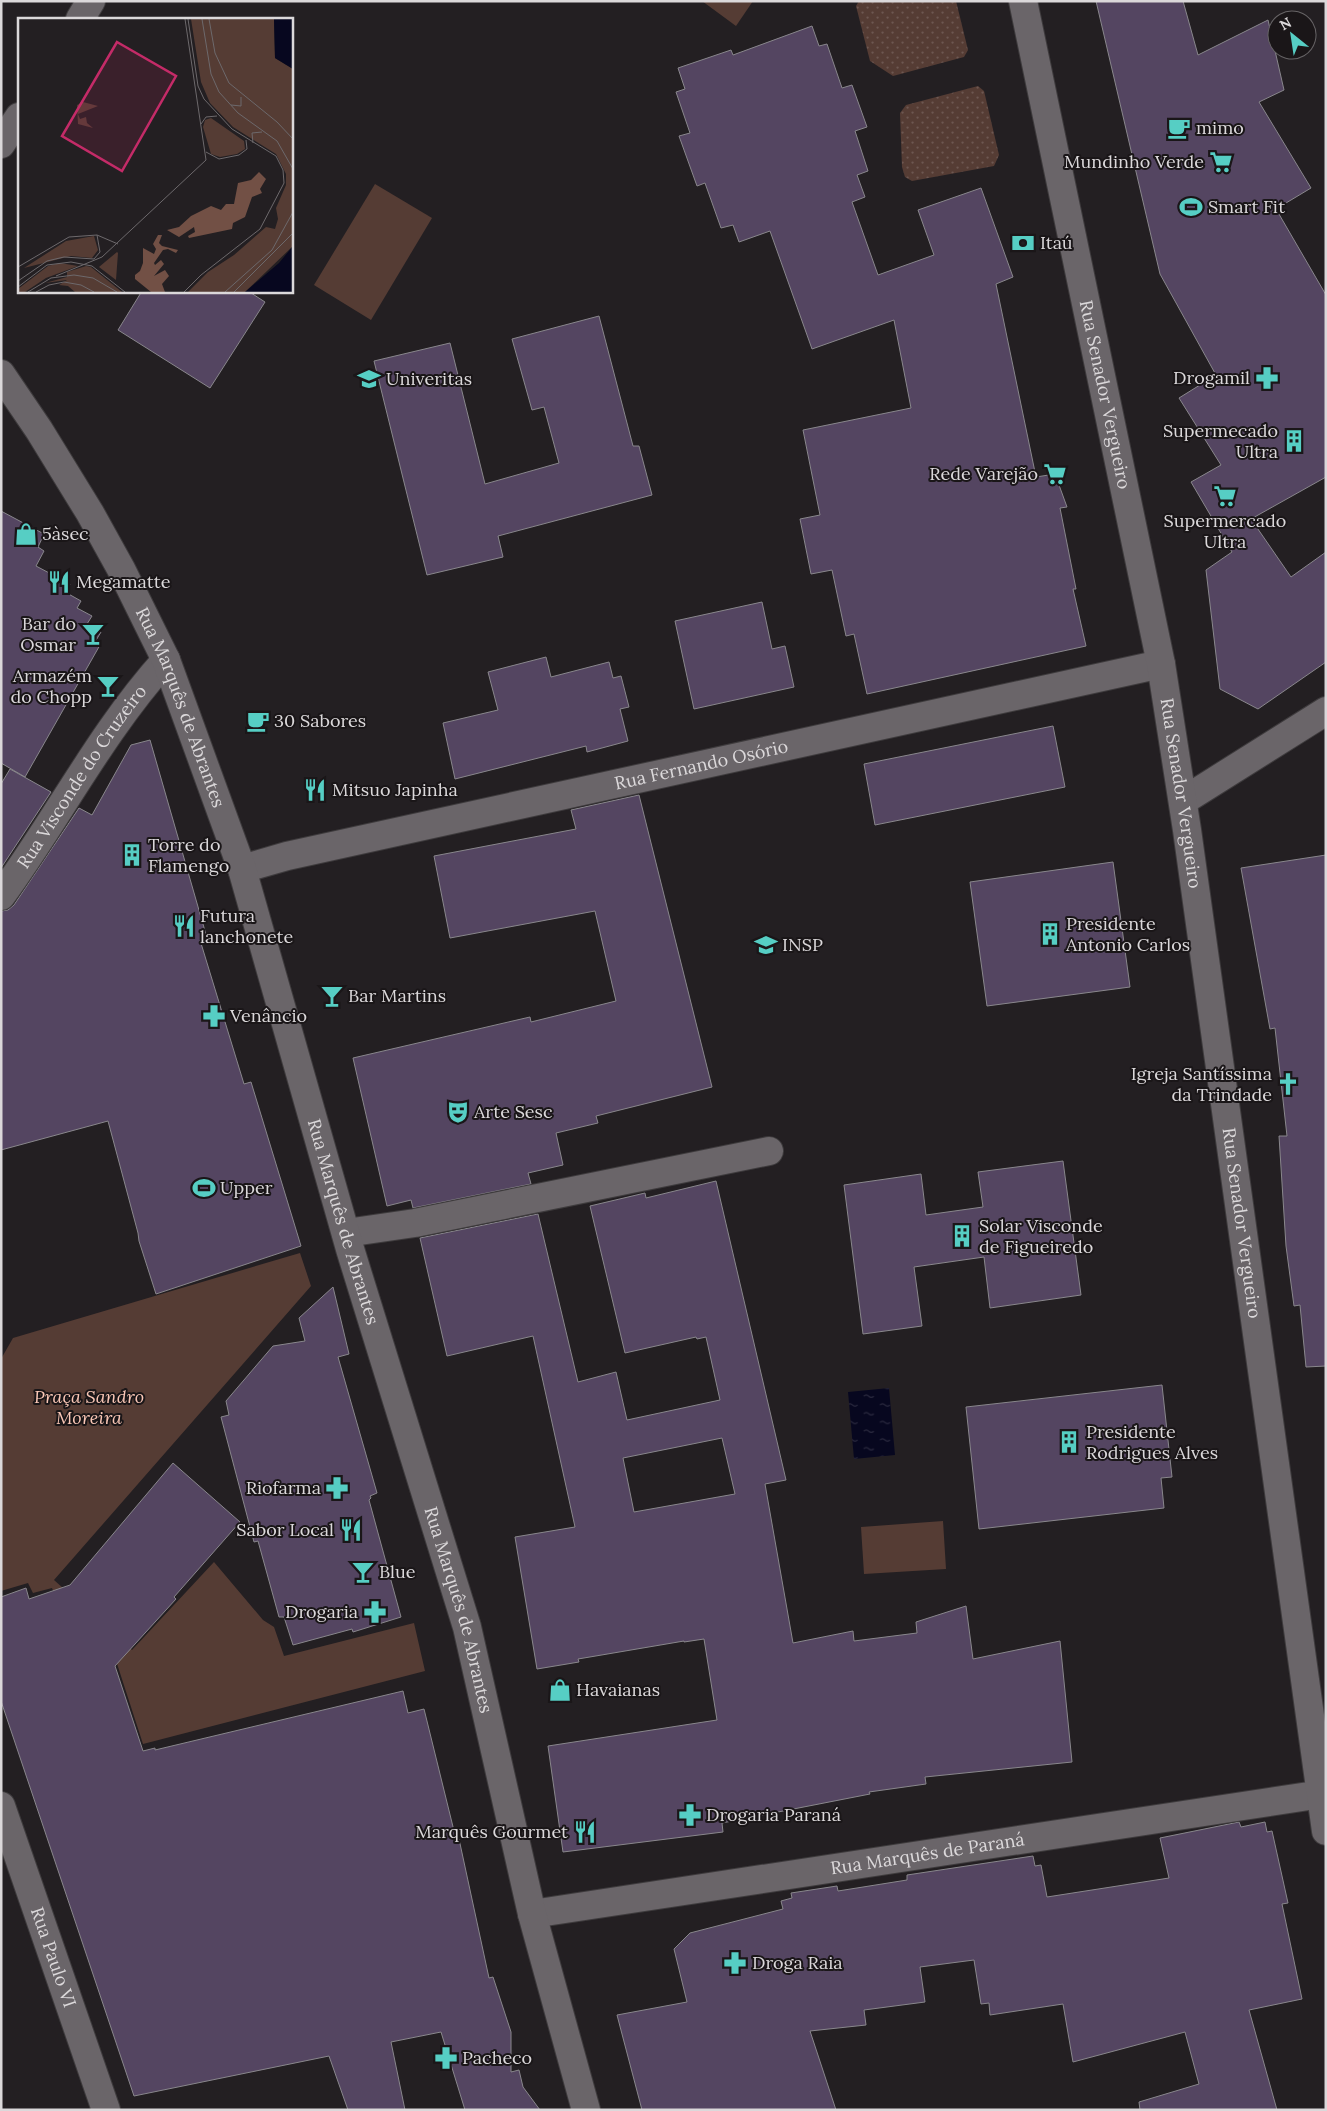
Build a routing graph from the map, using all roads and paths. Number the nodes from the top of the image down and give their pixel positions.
1 (91, 1) edge
2 (1023, 1) edge
3 (81, 18) edge
4 (18, 118) edge
5 (1, 144) edge
6 (1, 374) edge
7 (166, 660) junction
8 (1161, 664) junction
9 (1326, 710) edge
10 (1183, 801) junction
11 (242, 869) junction
12 (1, 896) edge
13 (769, 1151) dead end
14 (346, 1234) junction
15 (1321, 1759) edge
16 (1322, 1794) junction
17 (1, 1806) edge
18 (1326, 1831) edge
19 (532, 1914) junction
20 (106, 2110) edge
21 (586, 2110) edge

1 - 3 street
2 - 8 street, Rua Senador Vergueiro
4 - 5 street
6 - 7 street, Rua Marquês de Abrantes
7 - 11 street, Rua Marquês de Abrantes
7 - 12 street, Rua Visconde do Cruzeiro
8 - 10 street, Rua Senador Vergueiro
8 - 11 street, Rua Fernando Osório
9 - 10 street
10 - 15 street, Rua Senador Vergueiro
11 - 14 street, Rua Marquês de Abrantes
13 - 14 street
14 - 19 street, Rua Marquês de Abrantes
15 - 16 street, Rua Senador Vergueiro
16 - 18 street, Rua Senador Vergueiro
16 - 19 street, Rua Marquês de Paraná
17 - 20 street, Rua Paulo VI
19 - 21 street, Rua Marquês de Abrantes

